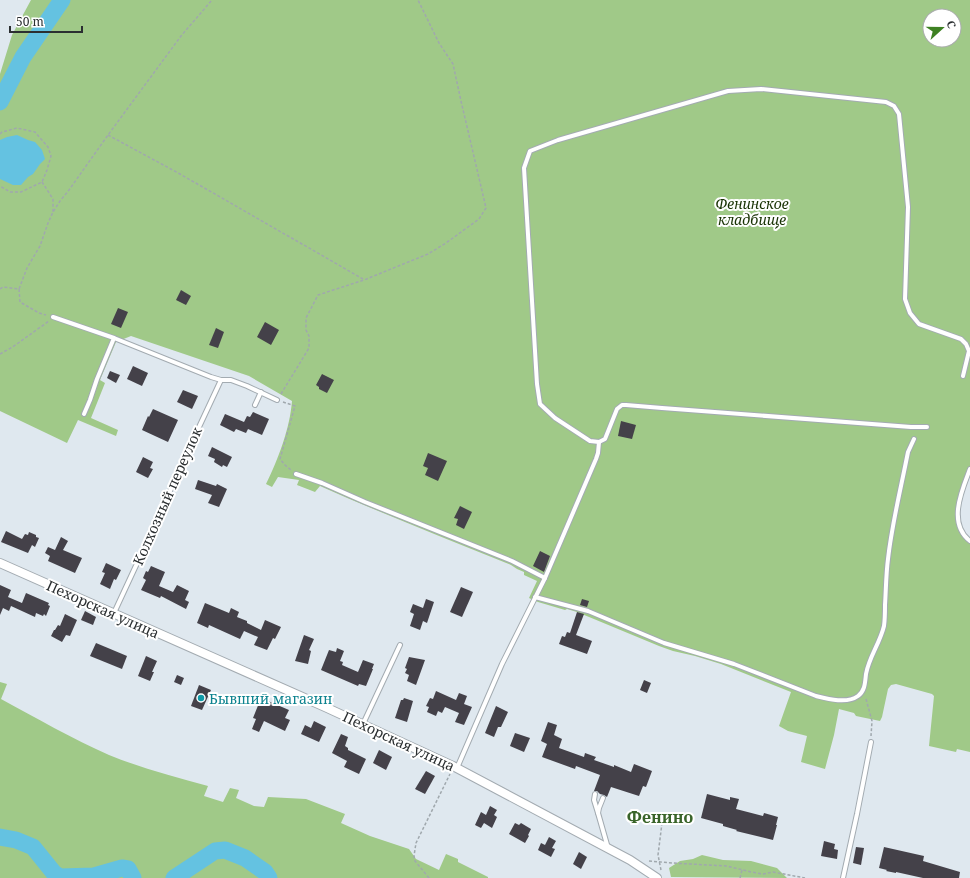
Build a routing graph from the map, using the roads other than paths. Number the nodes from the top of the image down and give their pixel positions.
1 (53, 317) road end
2 (114, 338) junction
3 (963, 376) dead end
4 (221, 380) junction
5 (261, 392) junction
6 (277, 400) road end
7 (255, 405) dead end
8 (84, 414) dead end
9 (927, 427) dead end
10 (914, 439) dead end
11 (600, 442) junction
12 (970, 469) edge
13 (296, 474) road end
14 (970, 540) edge
15 (0, 563) edge
16 (545, 578) junction
17 (536, 597) junction
18 (114, 613) junction
19 (400, 645) dead end
20 (363, 724) junction
21 (871, 742) road end
22 (455, 767) junction
23 (595, 794) dead end
24 (603, 798) dead end
25 (598, 813) junction
26 (608, 848) junction
27 (659, 875) edge
28 (843, 878) edge

1 - 2 lane
2 - 4 lane
2 - 8 lane
3 - 11 lane
4 - 5 lane
4 - 18 lane, Колхозный переулок
5 - 6 lane
5 - 7 lane
9 - 11 lane
10 - 17 lane
11 - 16 lane
12 - 14 lane
13 - 16 lane
15 - 18 street, Пехорская улица
16 - 17 lane
17 - 22 lane
18 - 20 street, Пехорская улица
19 - 20 lane
20 - 22 street, Пехорская улица
21 - 28 lane
22 - 26 street, Пехорская улица
23 - 25 lane
24 - 25 lane
25 - 26 lane
26 - 27 street, Пехорская улица

